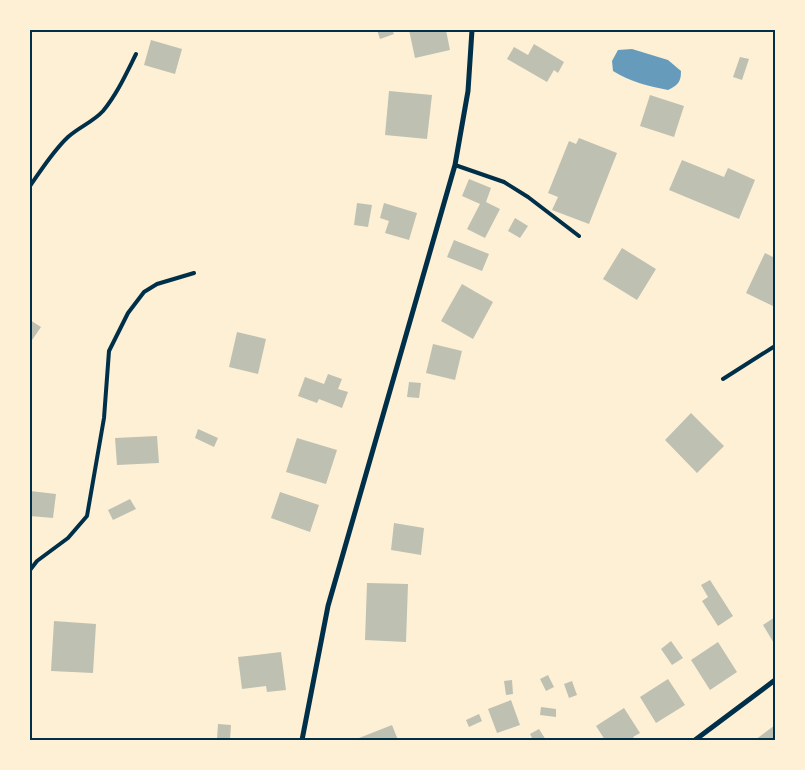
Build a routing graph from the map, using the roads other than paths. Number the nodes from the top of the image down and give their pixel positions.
1 (472, 30) edge
2 (136, 54) dead end
3 (455, 165) junction
4 (30, 186) edge
5 (579, 236) dead end
6 (194, 273) dead end
7 (775, 346) edge
8 (723, 379) dead end
9 (30, 570) edge
10 (775, 680) edge
11 (302, 740) edge
12 (695, 740) edge

1 - 3 street
2 - 4 lane
3 - 5 lane
3 - 11 street
6 - 9 lane
7 - 8 lane
10 - 12 street

